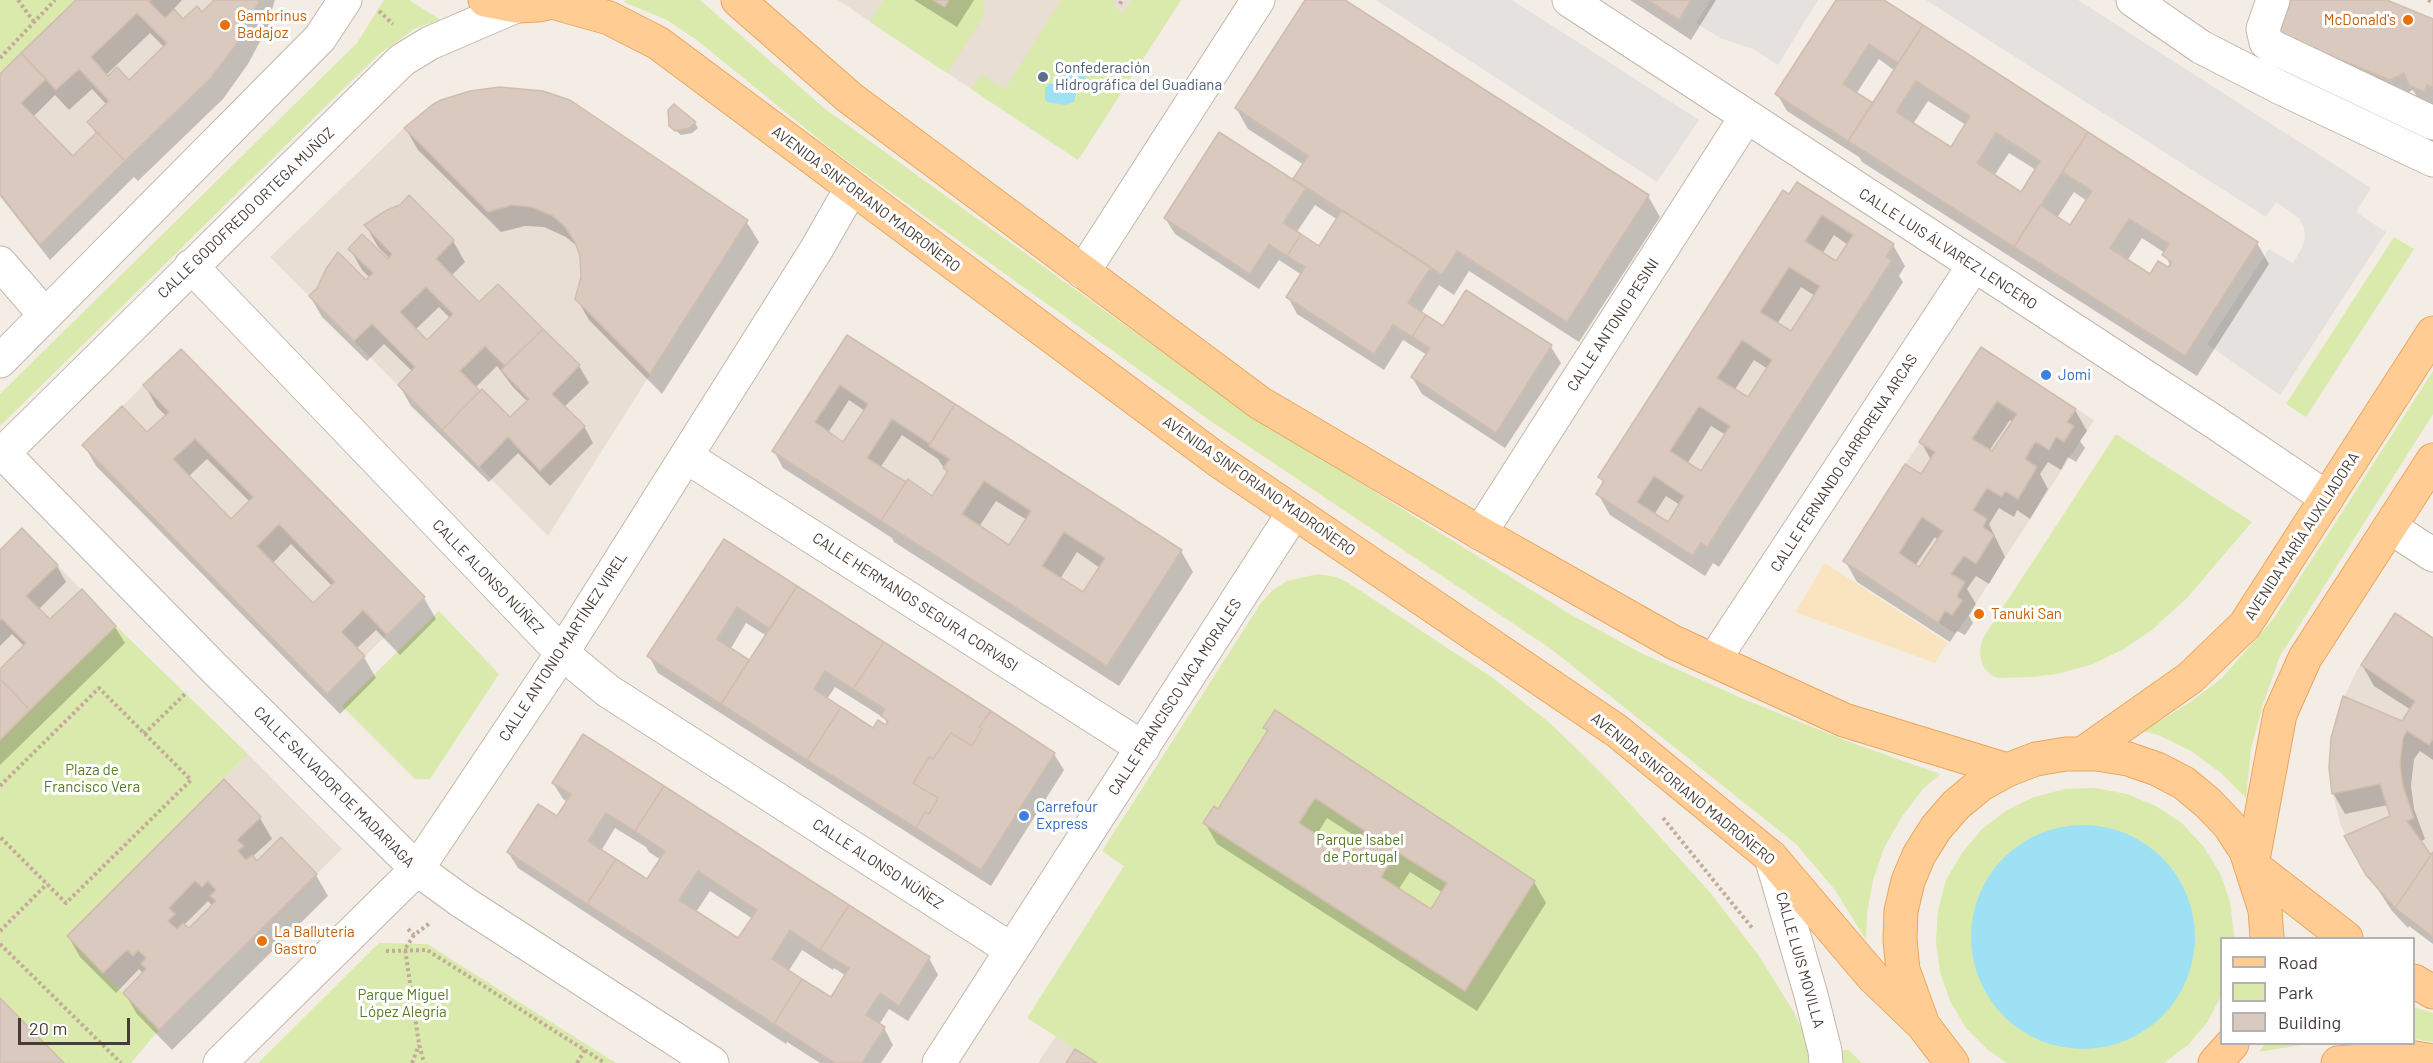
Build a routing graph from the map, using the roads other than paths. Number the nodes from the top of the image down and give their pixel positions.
1 (345, 0) edge
2 (738, 0) edge
3 (1258, 0) edge
4 (1569, 0) edge
5 (2133, 0) edge
6 (2273, 0) edge
7 (556, 1) edge
8 (500, 3) edge
9 (1746, 117) junction
10 (2433, 123) edge
11 (2433, 160) edge
12 (851, 189) junction
13 (0, 263) edge
14 (1974, 265) junction
15 (191, 266) junction
16 (1083, 272) junction
17 (45, 315) junction
18 (2433, 333) edge
19 (0, 361) edge
20 (2, 454) edge
21 (687, 457) junction
22 (2433, 460) edge
23 (2327, 498) junction
24 (1294, 512) junction
25 (2390, 527) junction
26 (1480, 533) junction
27 (2433, 555) edge
28 (562, 653) junction
29 (1714, 660) junction
30 (1143, 748) junction
31 (2082, 754) junction
32 (2007, 770) junction
33 (1771, 857) junction
34 (2252, 865) junction
35 (417, 869) junction
36 (2267, 937) edge
37 (2343, 937) edge
38 (1012, 950) junction
39 (2415, 982) edge
40 (2433, 992) edge
41 (1926, 1042) edge
42 (2231, 1045) edge
43 (2433, 1061) edge
44 (220, 1063) edge
45 (712, 1063) edge
46 (939, 1063) edge
47 (1826, 1063) edge
48 (1952, 1063) edge
49 (2215, 1063) edge
50 (2338, 1063) edge

1 - 17 street
2 - 16 main road
3 - 16 street
4 - 9 street, CALLE LUIS ÁLVAREZ LENCERO
5 - 11 street
6 - 10 street
7 - 8 main road
7 - 12 main road, AVENIDA SINFORIANO MADROÑERO
8 - 15 street, CALLE GODOFREDO ORTEGA MUÑOZ
9 - 14 street, CALLE LUIS ÁLVAREZ LENCERO
9 - 26 street, CALLE ANTONIO PESINI
12 - 21 street, CALLE ANTONIO MARTÍNEZ VIREL
12 - 24 main road, AVENIDA SINFORIANO MADROÑERO
13 - 17 street
14 - 23 street, CALLE LUIS ÁLVAREZ LENCERO
14 - 29 street, CALLE FERNANDO GARRORENA ARCAS
15 - 20 street, CALLE GODOFREDO ORTEGA MUÑOZ
15 - 28 street, CALLE ALONSO NÚÑEZ
16 - 26 main road
17 - 19 street
18 - 23 main road, AVENIDA MARÍA AUXILIADORA
20 - 35 street, CALLE SALVADOR DE MADARIAGA
21 - 28 street, CALLE ANTONIO MARTÍNEZ VIREL
21 - 30 street, CALLE HERMANOS SEGURA CORVASI
22 - 25 main road
23 - 31 main road, AVENIDA MARÍA AUXILIADORA
24 - 30 street, CALLE FRANCISCO VACA MORALES
24 - 33 main road, AVENIDA SINFORIANO MADROÑERO
25 - 27 street
25 - 34 main road
26 - 29 main road
28 - 35 street, CALLE ANTONIO MARTÍNEZ VIREL
28 - 38 street, CALLE ALONSO NÚÑEZ
29 - 32 main road
30 - 38 street, CALLE FRANCISCO VACA MORALES
31 - 32 main road
31 - 34 main road
32 - 41 main road
33 - 41 main road, AVENIDA SINFORIANO MADROÑERO
33 - 47 street, CALLE LUIS MOVILLA
34 - 36 main road
34 - 37 main road
35 - 44 street, CALLE ANTONIO MARTÍNEZ VIREL
35 - 45 street, CALLE SALVADOR DE MADARIAGA
38 - 46 street, CALLE FRANCISCO VACA MORALES
39 - 40 main road
41 - 48 main road
42 - 49 main road
43 - 50 main road

